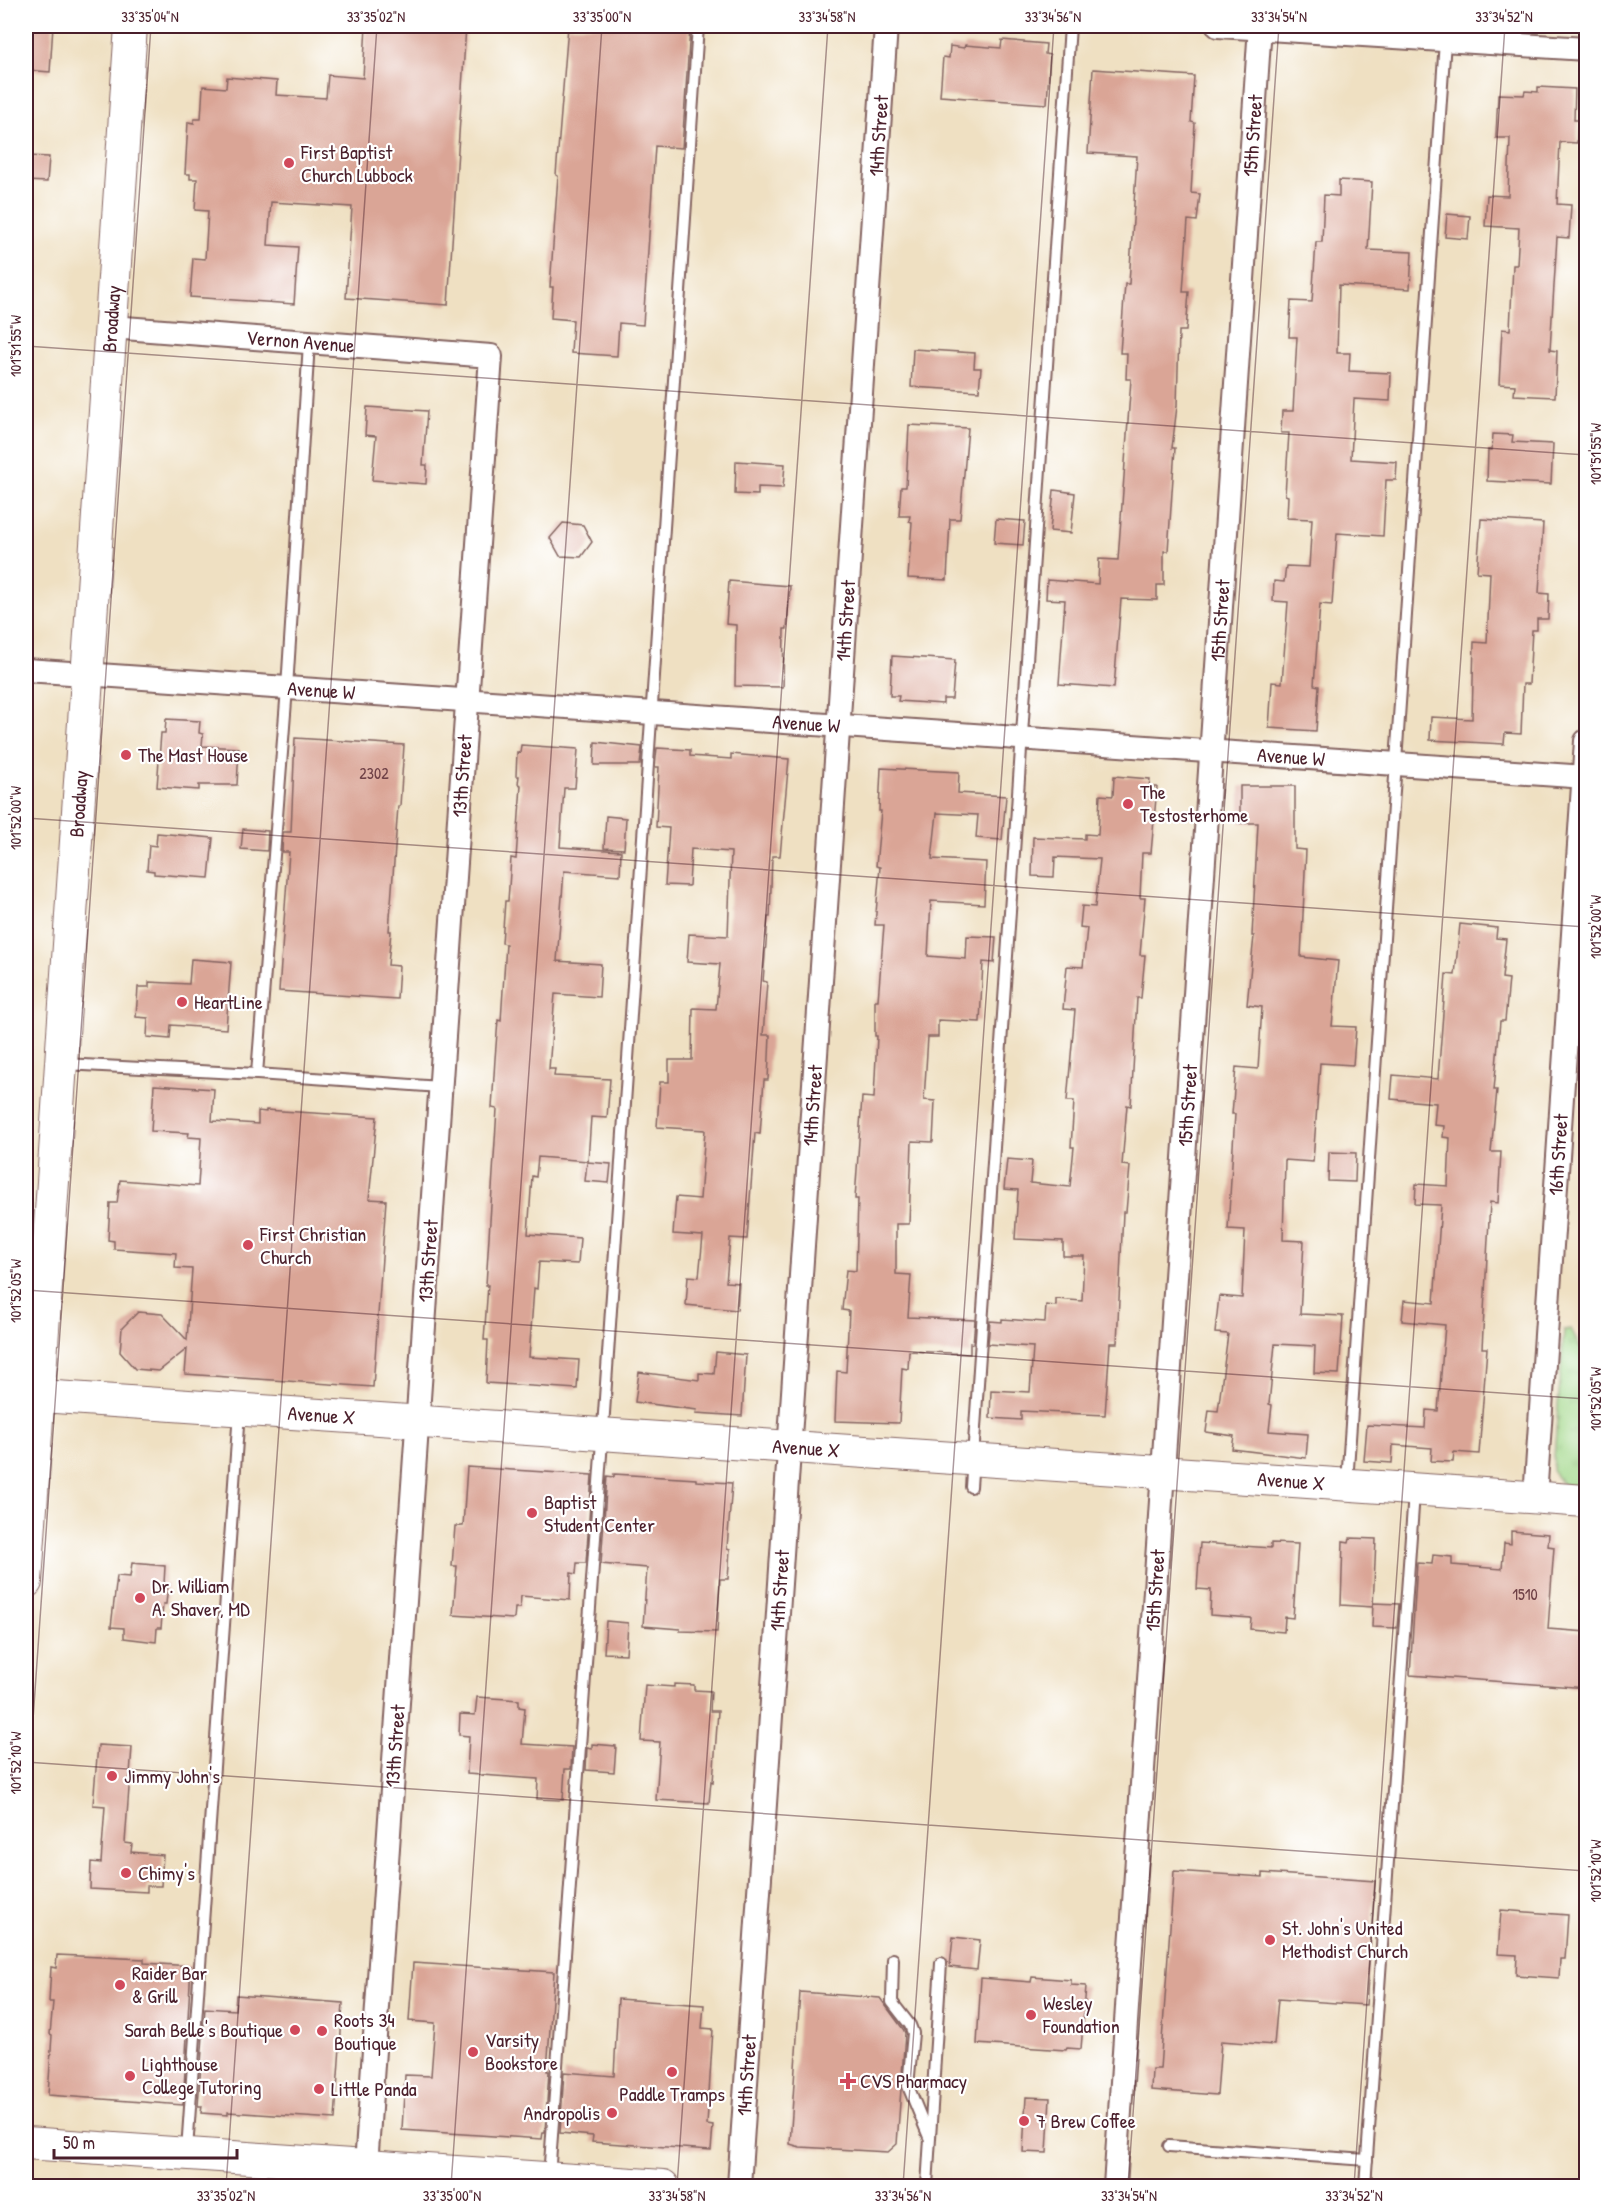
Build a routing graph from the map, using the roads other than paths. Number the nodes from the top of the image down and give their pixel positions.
1 (131, 26) edge
2 (698, 26) edge
3 (886, 26) edge
4 (1070, 26) edge
5 (1218, 26) edge
6 (1260, 27) edge
7 (1445, 33) edge
8 (1587, 49) edge
9 (111, 327) junction
10 (309, 342) junction
11 (491, 356) joint
12 (26, 670) edge
13 (87, 674) junction
14 (287, 688) junction
15 (467, 701) junction
16 (651, 713) junction
17 (838, 726) junction
18 (1023, 738) junction
19 (1587, 741) edge
20 (1211, 751) junction
21 (1396, 764) junction
22 (1585, 777) edge
23 (60, 1064) junction
24 (257, 1074) junction
25 (441, 1087) junction
26 (32, 1396) edge
27 (239, 1410) junction
28 (417, 1422) junction
29 (603, 1435) junction
30 (789, 1448) junction
31 (1163, 1473) junction
32 (972, 1474) junction
33 (1346, 1485) junction
34 (1414, 1490) junction
35 (1535, 1498) junction
36 (1587, 1501) edge
37 (26, 1582) edge
38 (893, 1959) dead end
39 (941, 1963) dead end
40 (930, 2140) junction
41 (26, 2144) edge
42 (1169, 2146) dead end
43 (186, 2153) junction
44 (1367, 2160) junction
45 (366, 2166) junction
46 (549, 2179) junction
47 (663, 2187) edge
48 (739, 2187) edge
49 (927, 2187) edge
50 (1115, 2187) edge
51 (1365, 2187) edge

1 - 9 main road, Broadway
2 - 16 lane
3 - 17 street, 14th Street
4 - 18 lane
5 - 6 street
6 - 7 street
6 - 20 street, 15th Street
7 - 8 street
7 - 21 lane
9 - 10 street, Vernon Avenue
9 - 13 main road, Broadway
10 - 11 street, Vernon Avenue
10 - 14 lane
11 - 15 street, 13th Street
12 - 13 street, Avenue W
13 - 14 street, Avenue W
13 - 23 main road, Broadway
14 - 15 street, Avenue W
14 - 24 lane
15 - 16 street, Avenue W
15 - 25 street, 13th Street
16 - 17 street, Avenue W
16 - 29 lane
17 - 18 street, Avenue W
17 - 30 street, 14th Street
18 - 20 street, Avenue W
18 - 32 lane
19 - 22 street, 16th Street
20 - 21 street, Avenue W
20 - 31 street, 15th Street
21 - 22 street, Avenue W
21 - 33 lane
22 - 35 street, 16th Street
23 - 24 lane
23 - 26 main road, Broadway
24 - 25 lane
25 - 28 street, 13th Street
26 - 27 main road, Avenue X
26 - 37 main road, Broadway
27 - 28 main road, Avenue X
27 - 43 lane
28 - 29 main road, Avenue X
28 - 45 street, 13th Street
29 - 30 main road, Avenue X
29 - 46 lane
30 - 32 main road, Avenue X
30 - 48 street, 14th Street
31 - 32 main road, Avenue X
31 - 33 main road, Avenue X
31 - 50 street, 15th Street
33 - 34 main road, Avenue X
34 - 35 main road, Avenue X
34 - 44 lane
35 - 36 main road, Avenue X
38 - 40 lane
39 - 40 lane
40 - 49 lane
41 - 43 main road
42 - 44 lane
43 - 45 main road
44 - 51 lane
45 - 46 main road
46 - 47 main road

